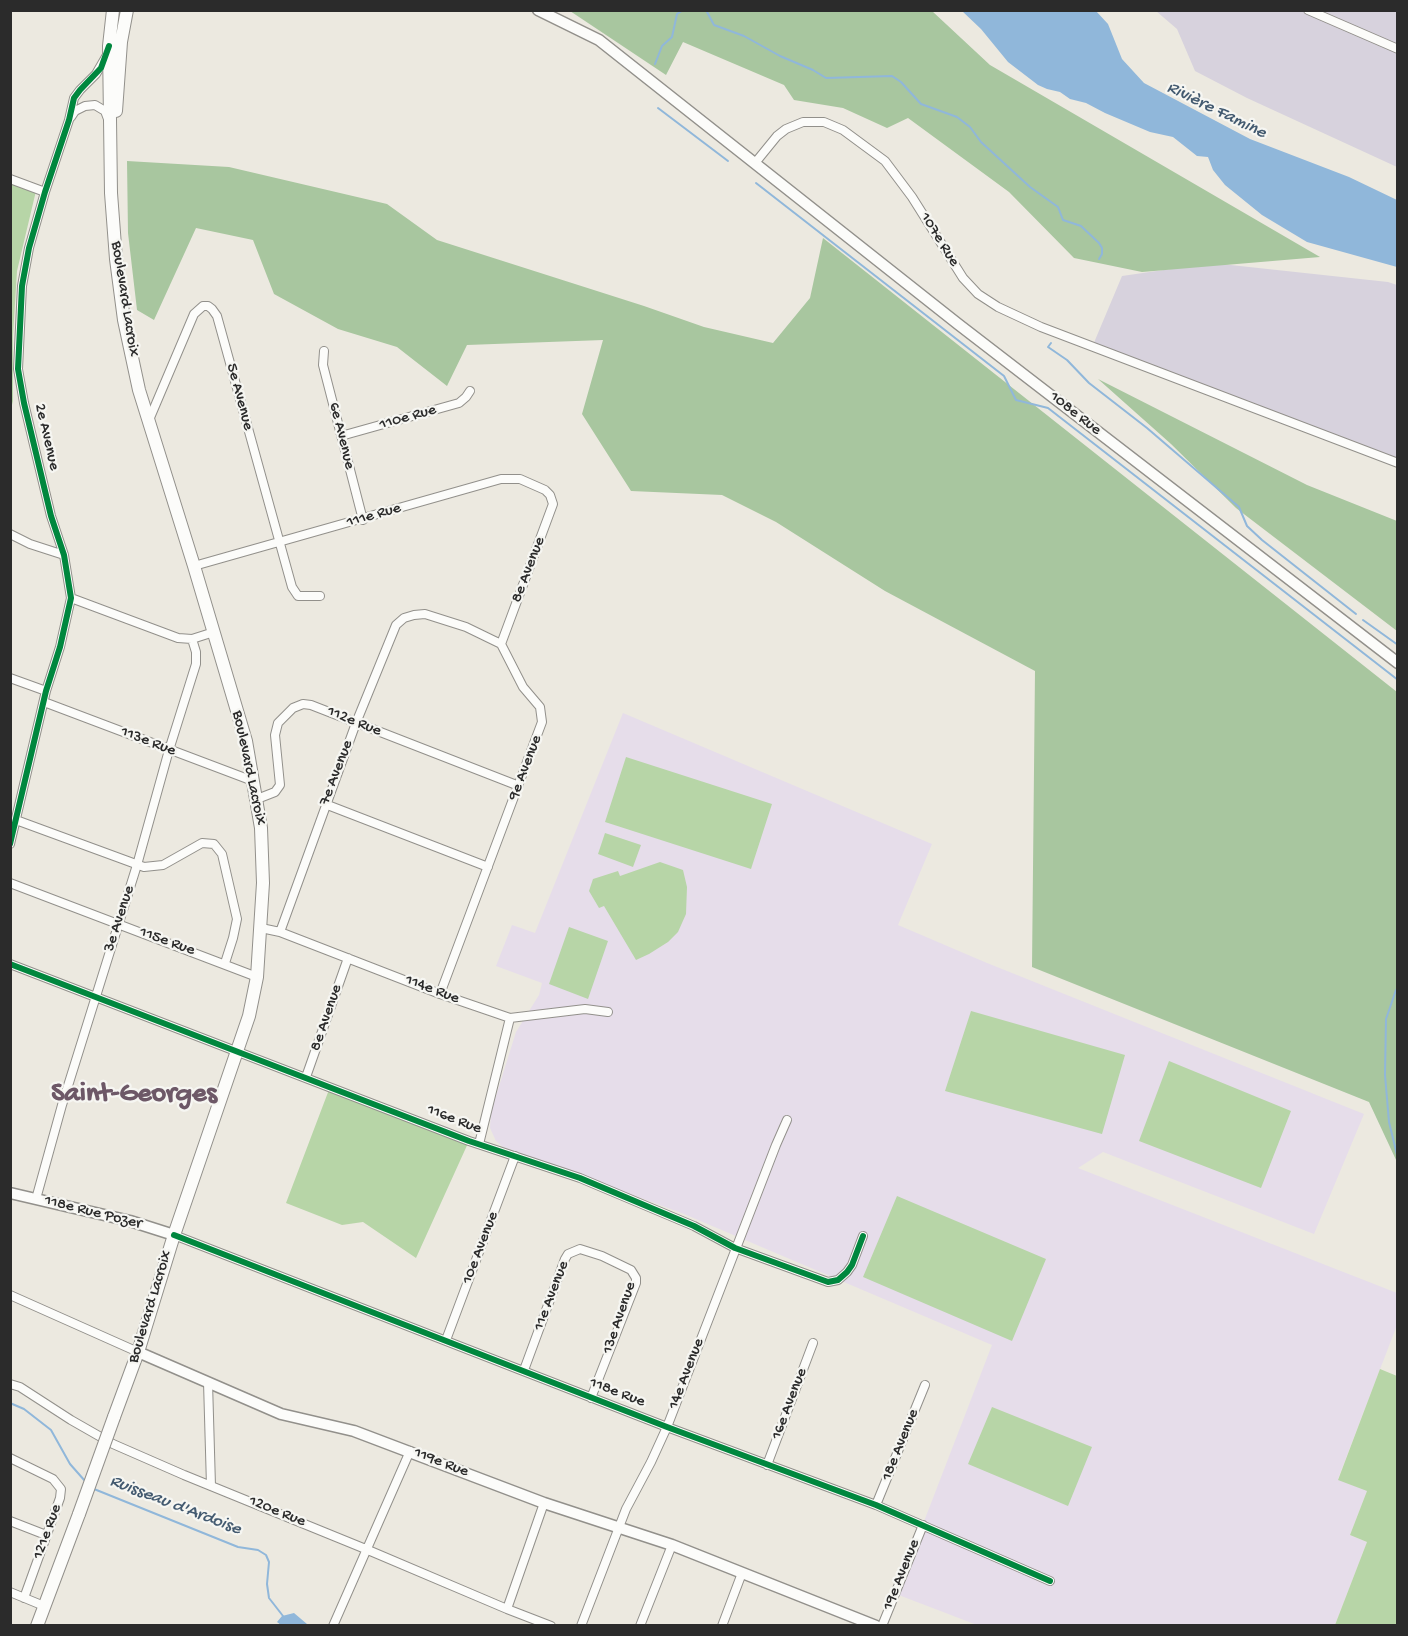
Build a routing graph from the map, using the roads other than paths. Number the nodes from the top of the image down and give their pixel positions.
1 (113, 10) edge
2 (128, 10) edge
3 (538, 10) edge
4 (1308, 10) edge
5 (109, 46) junction
6 (1398, 49) edge
7 (69, 120) junction
8 (110, 125) junction
9 (110, 148) junction
10 (755, 163) junction
11 (10, 179) edge
12 (45, 192) junction
13 (324, 351) dead end
14 (470, 391) dead end
15 (149, 420) junction
16 (341, 436) junction
17 (1398, 464) edge
18 (550, 495) joint
19 (363, 520) junction
20 (10, 534) edge
21 (279, 543) junction
22 (64, 555) junction
23 (194, 566) junction
24 (320, 596) dead end
25 (71, 598) junction
26 (214, 632) junction
27 (192, 639) junction
28 (501, 644) junction
29 (1398, 663) edge
30 (10, 678) edge
31 (46, 691) junction
32 (44, 702) junction
33 (356, 723) junction
34 (169, 750) junction
35 (253, 781) junction
36 (519, 786) junction
37 (257, 799) junction
38 (15, 802) edge
39 (325, 804) junction
40 (16, 820) junction
41 (10, 844) edge
42 (137, 865) junction
43 (488, 867) junction
44 (10, 884) edge
45 (118, 924) junction
46 (261, 928) junction
47 (280, 932) junction
48 (348, 958) junction
49 (225, 963) junction
50 (10, 964) edge
51 (256, 977) junction
52 (440, 994) junction
53 (95, 995) junction
54 (608, 1012) dead end
55 (510, 1018) junction
56 (237, 1050) junction
57 (306, 1077) junction
58 (787, 1120) dead end
59 (479, 1144) junction
60 (515, 1156) junction
61 (10, 1193) edge
62 (36, 1199) junction
63 (174, 1235) junction
64 (863, 1236) dead end
65 (735, 1248) junction
66 (602, 1256) joint
67 (10, 1295) edge
68 (446, 1340) junction
69 (813, 1343) dead end
70 (138, 1352) junction
71 (524, 1370) junction
72 (208, 1382) junction
73 (10, 1384) edge
74 (925, 1385) dead end
75 (591, 1398) junction
76 (667, 1427) junction
77 (410, 1451) junction
78 (10, 1458) edge
79 (767, 1465) junction
80 (211, 1486) junction
81 (544, 1503) junction
82 (876, 1505) junction
83 (10, 1521) edge
84 (923, 1525) junction
85 (619, 1528) junction
86 (46, 1535) junction
87 (672, 1545) junction
88 (368, 1550) junction
89 (742, 1573) junction
90 (1050, 1581) dead end
91 (10, 1592) edge
92 (24, 1598) junction
93 (44, 1606) junction
94 (507, 1609) junction
95 (37, 1626) edge
96 (333, 1626) edge
97 (551, 1626) edge
98 (581, 1626) edge
99 (640, 1626) edge
100 (722, 1626) edge
101 (876, 1626) edge
102 (882, 1626) edge

1 - 5 main road, Boulevard Lacroix
2 - 9 main road, Boulevard Lacroix
3 - 10 main road
4 - 6 street
5 - 7 street, 2e Avenue
5 - 8 main road, Boulevard Lacroix
7 - 8 street
7 - 12 street, 2e Avenue
8 - 9 main road, Boulevard Lacroix
9 - 15 main road, Boulevard Lacroix
10 - 17 street, 107e Rue
10 - 29 main road, 108e Rue
11 - 12 street
12 - 22 street, 2e Avenue
13 - 16 street, 6e Avenue
14 - 16 street, 110e Rue
15 - 21 street, 5e Avenue
15 - 23 main road, Boulevard Lacroix
16 - 19 street, 6e Avenue
18 - 19 street, 111e Rue
18 - 28 street, 8e Avenue
19 - 21 street, 111e Rue
20 - 22 street
21 - 23 street, 111e Rue
21 - 24 street, 5e Avenue
22 - 25 street, 2e Avenue
23 - 26 main road, Boulevard Lacroix
25 - 27 street
25 - 31 street, 2e Avenue
26 - 27 street
26 - 35 main road, Boulevard Lacroix
27 - 34 street, 3e Avenue
28 - 33 street, 7e Avenue
28 - 36 street, 9e Avenue
30 - 31 street
31 - 32 street, 2e Avenue
32 - 34 street, 113e Rue
32 - 38 street, 2e Avenue
33 - 36 street, 112e Rue
33 - 37 street, 112e Rue
33 - 39 street, 7e Avenue
34 - 35 street, 113e Rue
34 - 42 street, 3e Avenue
35 - 37 main road, Boulevard Lacroix
36 - 43 street, 9e Avenue
37 - 46 main road, Boulevard Lacroix
38 - 40 street, 2e Avenue
39 - 43 street
39 - 47 street, 7e Avenue
40 - 41 street, 2e Avenue
40 - 42 street
42 - 45 street, 3e Avenue
42 - 49 street
43 - 52 street, 9e Avenue
44 - 45 street, 115e Rue
45 - 49 street, 115e Rue
45 - 53 street, 3e Avenue
46 - 47 street, 114e Rue
46 - 51 main road, Boulevard Lacroix
47 - 48 street, 114e Rue
48 - 52 street, 114e Rue
48 - 57 street, 8e Avenue
49 - 51 street, 115e Rue
50 - 53 street, 116e Rue
51 - 56 main road, Boulevard Lacroix
52 - 55 street, 114e Rue
53 - 56 street, 116e Rue
53 - 62 street, 3e Avenue
54 - 55 street, 114e Rue
55 - 59 street
56 - 57 street, 116e Rue
56 - 63 main road, Boulevard Lacroix
57 - 59 street, 116e Rue
58 - 65 street, 14e Avenue
59 - 60 street, 116e Rue
60 - 65 street, 116e Rue
60 - 68 street, 10e Avenue
61 - 62 main road, 118e Rue Pozer
62 - 63 main road, 118e Rue Pozer
63 - 68 street, 118e Rue
63 - 70 main road, Boulevard Lacroix
64 - 65 street, 116e Rue
65 - 76 street, 14e Avenue
66 - 71 street, 11e Avenue
66 - 75 street, 13e Avenue
67 - 70 street, 119e Rue
68 - 71 street, 118e Rue
69 - 79 street, 16e Avenue
70 - 72 main road, 119e Rue
70 - 93 main road, Boulevard Lacroix, bridge
71 - 75 street, 118e Rue
72 - 77 main road, 119e Rue
72 - 80 street
73 - 80 street, 120e Rue
74 - 82 street, 18e Avenue
75 - 76 street, 118e Rue
76 - 79 street, 118e Rue
76 - 85 street, 14e Avenue
77 - 81 main road, 119e Rue
77 - 88 street
78 - 86 street, 121e Rue
79 - 82 street, 118e Rue
80 - 88 street, 120e Rue
81 - 85 main road, 119e Rue
81 - 94 street
82 - 84 street, 118e Rue
83 - 86 street
84 - 90 street, 118e Rue
84 - 102 street, 19e Avenue
85 - 87 main road, 119e Rue
85 - 98 street, 14e Avenue
86 - 92 street, 121e Rue
87 - 89 main road, 119e Rue
87 - 99 street
88 - 94 street, 120e Rue
88 - 96 street
89 - 100 street
89 - 101 main road, 119e Rue
91 - 92 street
92 - 93 street
93 - 95 main road
94 - 97 street, 120e Rue

